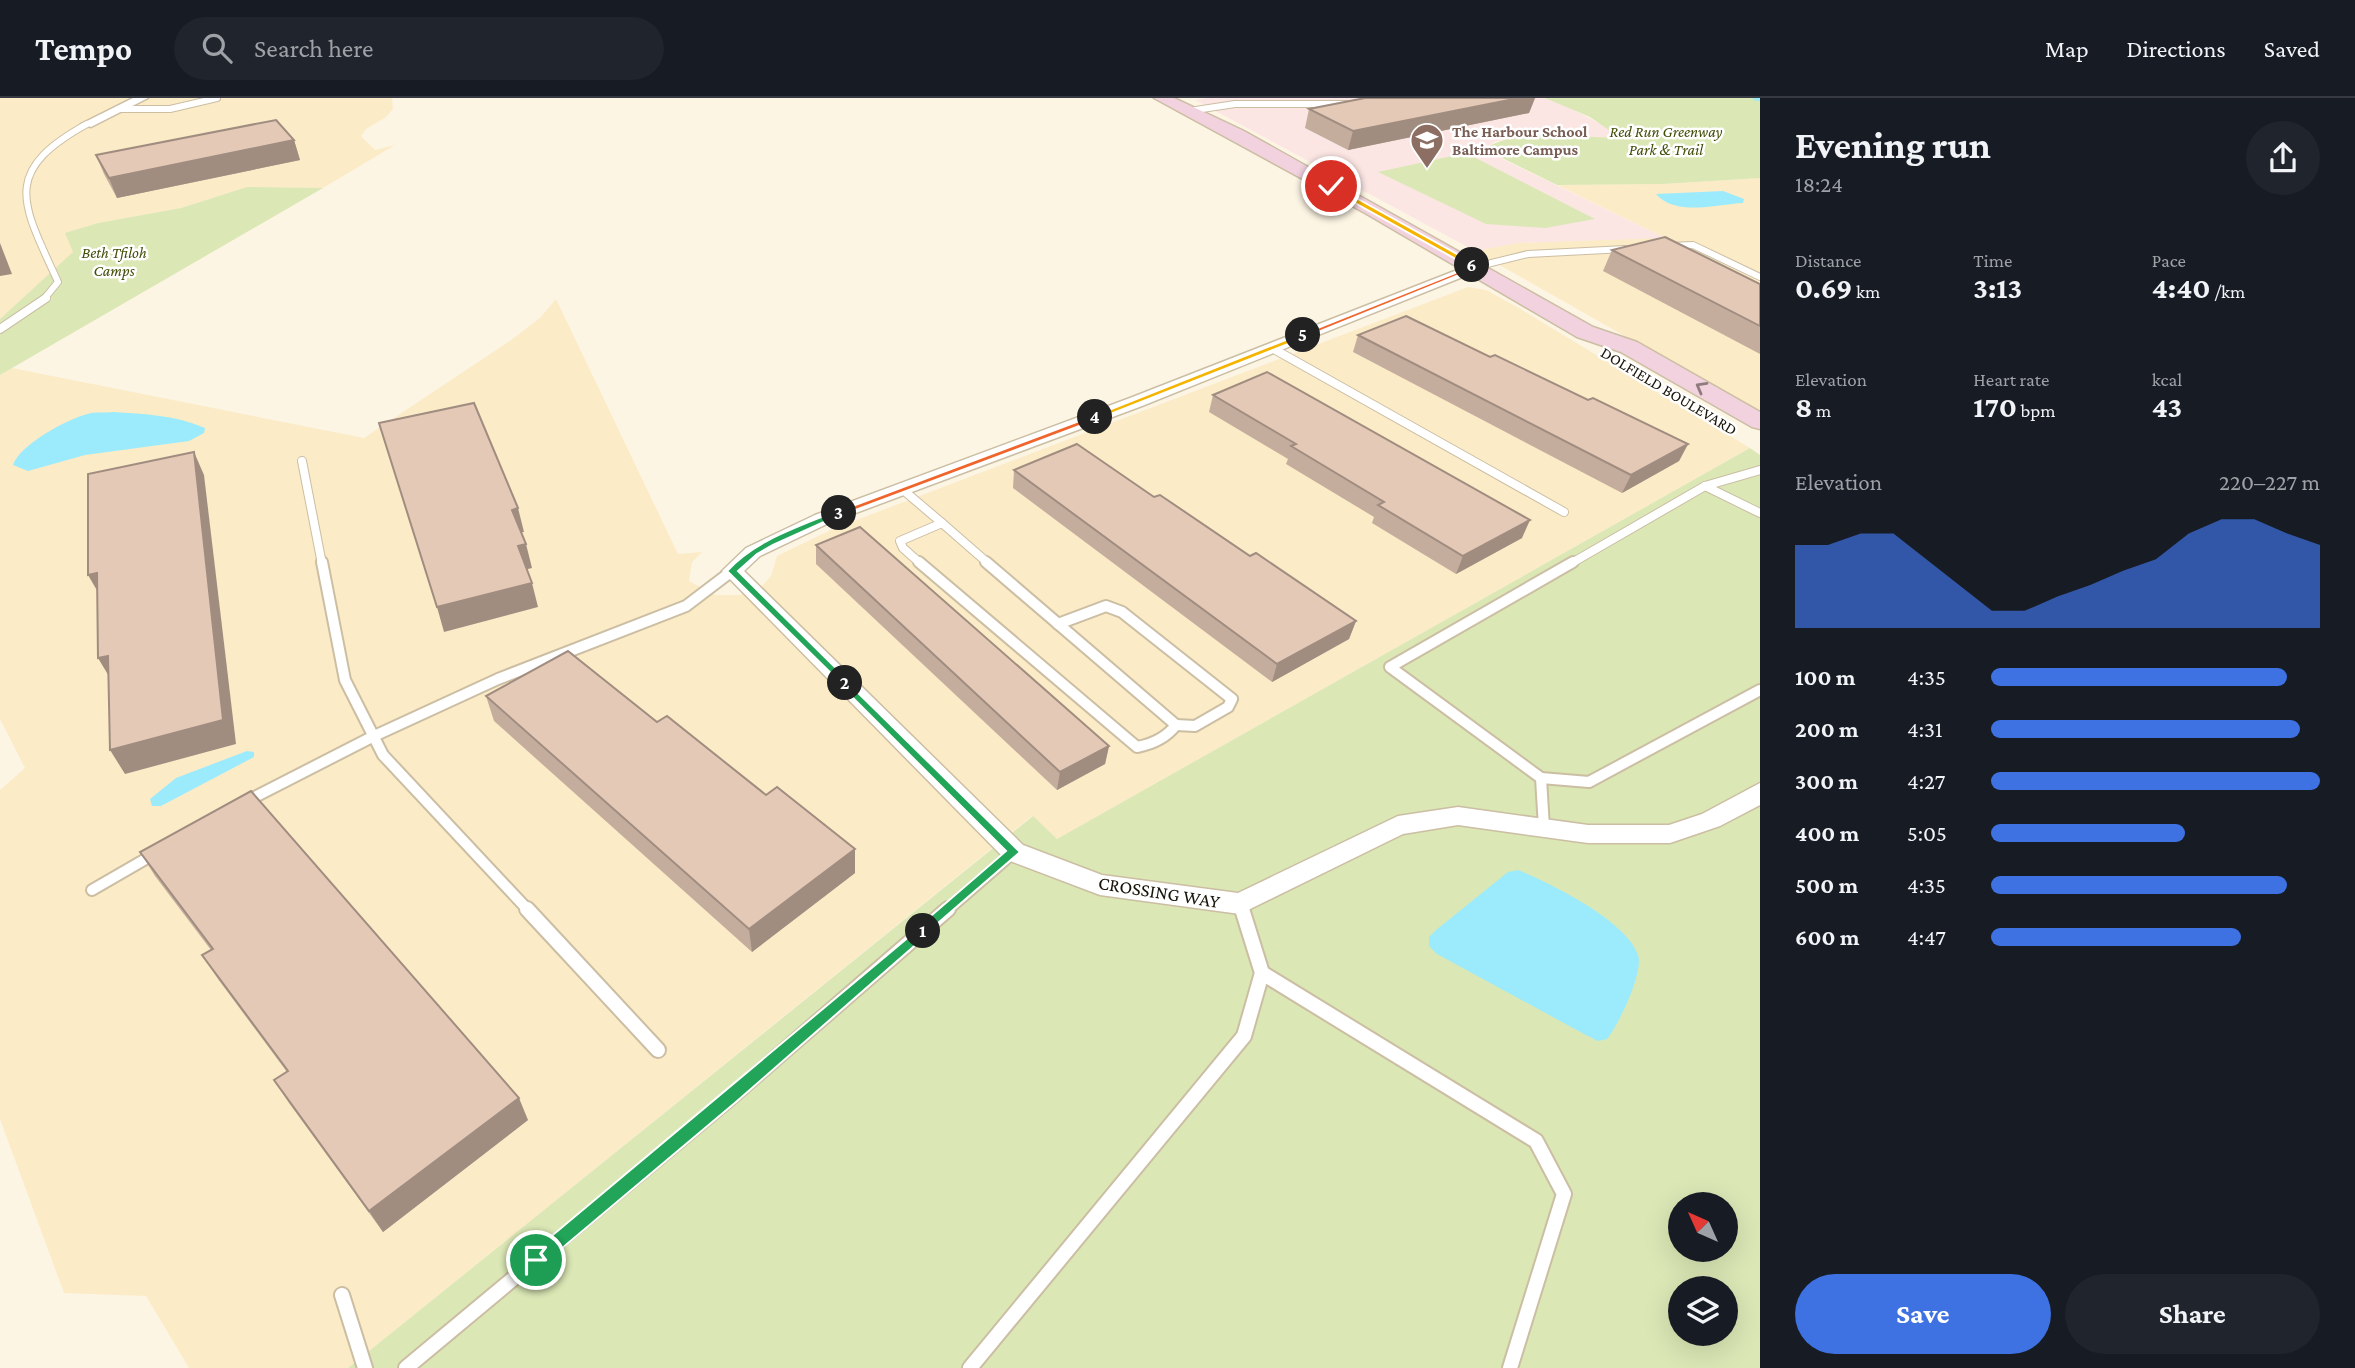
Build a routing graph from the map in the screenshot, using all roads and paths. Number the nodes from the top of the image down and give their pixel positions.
1 (142, 98) edge
2 (217, 98) edge
3 (1162, 98) edge
4 (1354, 104) edge
5 (118, 109) junction
6 (1189, 111) junction
7 (87, 124) joint
8 (1659, 247) edge
9 (1637, 248) edge
10 (1475, 267) junction
11 (1760, 277) edge
12 (0, 329) edge
13 (1585, 332) junction
14 (1272, 348) junction
15 (1760, 422) edge
16 (1760, 446) edge
17 (302, 461) dead end
18 (1760, 470) edge
19 (1705, 486) junction
20 (902, 489) junction
21 (1563, 513) dead end
22 (1760, 513) edge
23 (942, 523) junction
24 (732, 571) junction
25 (1058, 624) junction
26 (1760, 690) edge
27 (1176, 726) junction
28 (372, 737) junction
29 (1541, 778) junction
30 (1760, 792) edge
31 (233, 808) edge
32 (1544, 828) junction
33 (162, 849) edge
34 (1014, 852) junction
35 (92, 890) dead end
36 (1240, 904) junction
37 (1262, 973) junction
38 (658, 1050) dead end
39 (342, 1295) dead end
40 (365, 1368) edge
41 (406, 1368) edge
42 (970, 1368) edge
43 (1510, 1368) edge

1 - 5 street
2 - 5 lane
3 - 6 main road, DOLFIELD BOULEVARD
4 - 6 lane
5 - 7 street
6 - 10 main road, DOLFIELD BOULEVARD
7 - 12 lane
8 - 11 lane
9 - 10 lane
10 - 13 main road, DOLFIELD BOULEVARD
10 - 14 street
15 -> 13 main road, DOLFIELD BOULEVARD
13 - 16 main road, DOLFIELD BOULEVARD
14 - 20 street
14 - 21 lane
17 - 28 lane
18 - 19 lane
19 - 22 lane
19 - 29 lane
20 - 23 lane
20 - 24 street
23 - 25 lane
23 - 27 lane
24 - 28 lane
24 - 34 street, CROSSING WAY
25 - 27 lane
25 - 27 lane
26 - 29 lane
28 - 31 lane
28 - 38 lane
29 - 32 lane
30 - 32 street, CROSSING WAY
32 - 36 street, CROSSING WAY
33 - 35 lane
34 - 36 street, CROSSING WAY
34 - 41 lane
36 - 37 lane
37 - 42 lane
37 - 43 lane
39 - 40 lane

